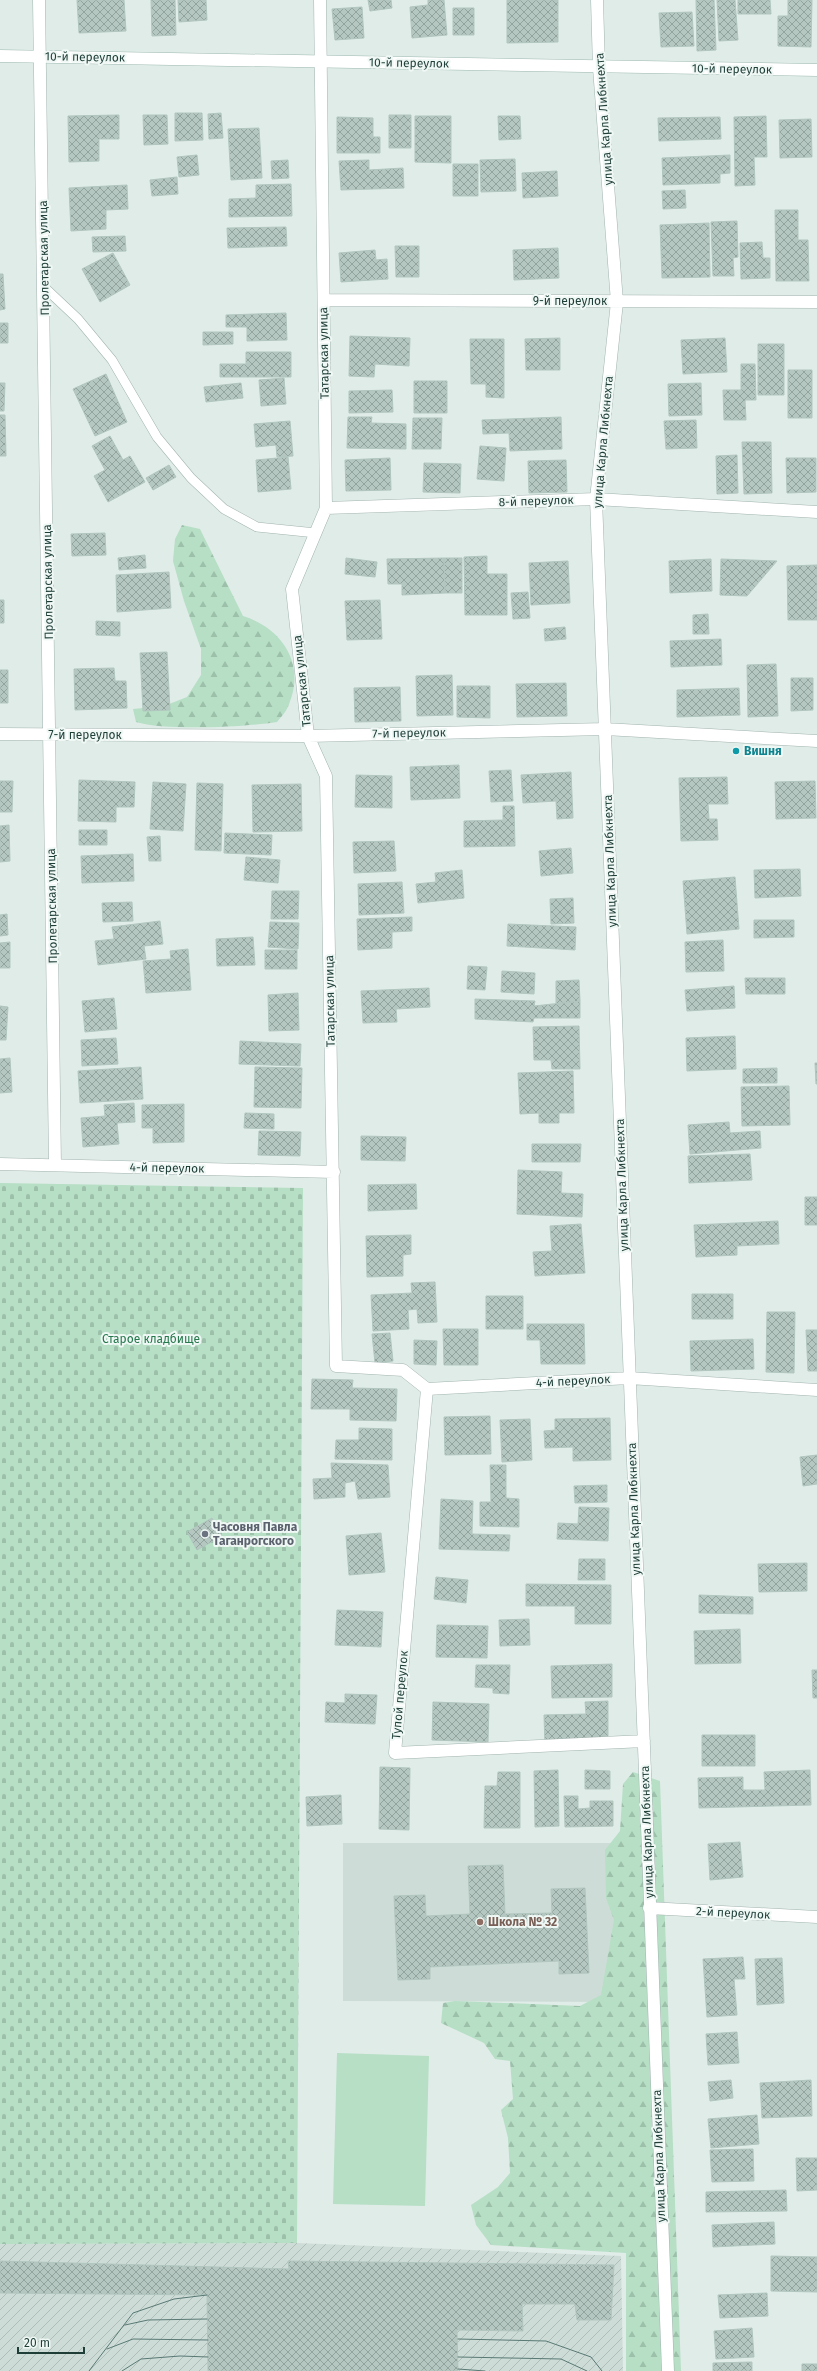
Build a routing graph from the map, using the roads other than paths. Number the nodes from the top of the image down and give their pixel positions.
1 (39, 0) edge
2 (320, 0) edge
3 (597, 0) edge
4 (0, 56) edge
5 (41, 57) junction
6 (321, 61) junction
7 (600, 68) junction
8 (817, 70) edge
9 (44, 287) junction
10 (324, 300) junction
11 (617, 302) junction
12 (817, 302) edge
13 (596, 499) junction
14 (326, 508) junction
15 (817, 512) edge
16 (316, 533) junction
17 (605, 729) junction
18 (0, 734) edge
19 (50, 734) junction
20 (308, 736) junction
21 (817, 741) edge
22 (0, 1164) edge
23 (55, 1165) junction
24 (334, 1172) junction
25 (629, 1378) junction
26 (426, 1389) junction
27 (817, 1390) edge
28 (644, 1741) junction
29 (649, 1908) junction
30 (817, 1917) edge
31 (668, 2371) edge

1 - 5 street, Пролетарская улица
2 - 6 street, Татарская улица
3 - 7 street, улица Карла Либкнехта
4 - 5 street, 10-й переулок
5 - 6 street, 10-й переулок
5 - 9 street, Пролетарская улица
6 - 7 street, 10-й переулок
6 - 10 street, Татарская улица
7 - 8 street, 10-й переулок
7 - 11 street, улица Карла Либкнехта
9 - 16 lane
9 - 19 street, Пролетарская улица
10 - 11 street, 9-й переулок
10 - 14 street, Татарская улица
11 - 12 street, 9-й переулок
11 - 13 street, улица Карла Либкнехта
13 - 14 street, 8-й переулок
13 - 15 street, 8-й переулок
13 - 17 street, улица Карла Либкнехта
14 - 16 street, Татарская улица
16 - 20 street, Татарская улица
17 - 20 street, 7-й переулок
17 - 21 street, 7-й переулок
17 - 25 street, улица Карла Либкнехта
18 - 19 street, 7-й переулок
19 - 20 street, 7-й переулок
19 - 23 street, Пролетарская улица
20 - 24 street, Татарская улица
22 - 23 street, 4-й переулок
23 - 24 street, 4-й переулок
24 - 26 street, Татарская улица
25 - 26 street, 4-й переулок
25 - 27 street, 4-й переулок
25 - 28 street, улица Карла Либкнехта
26 - 28 street, Тупой переулок
28 - 29 street, улица Карла Либкнехта
29 - 30 street, 2-й переулок
29 - 31 street, улица Карла Либкнехта

